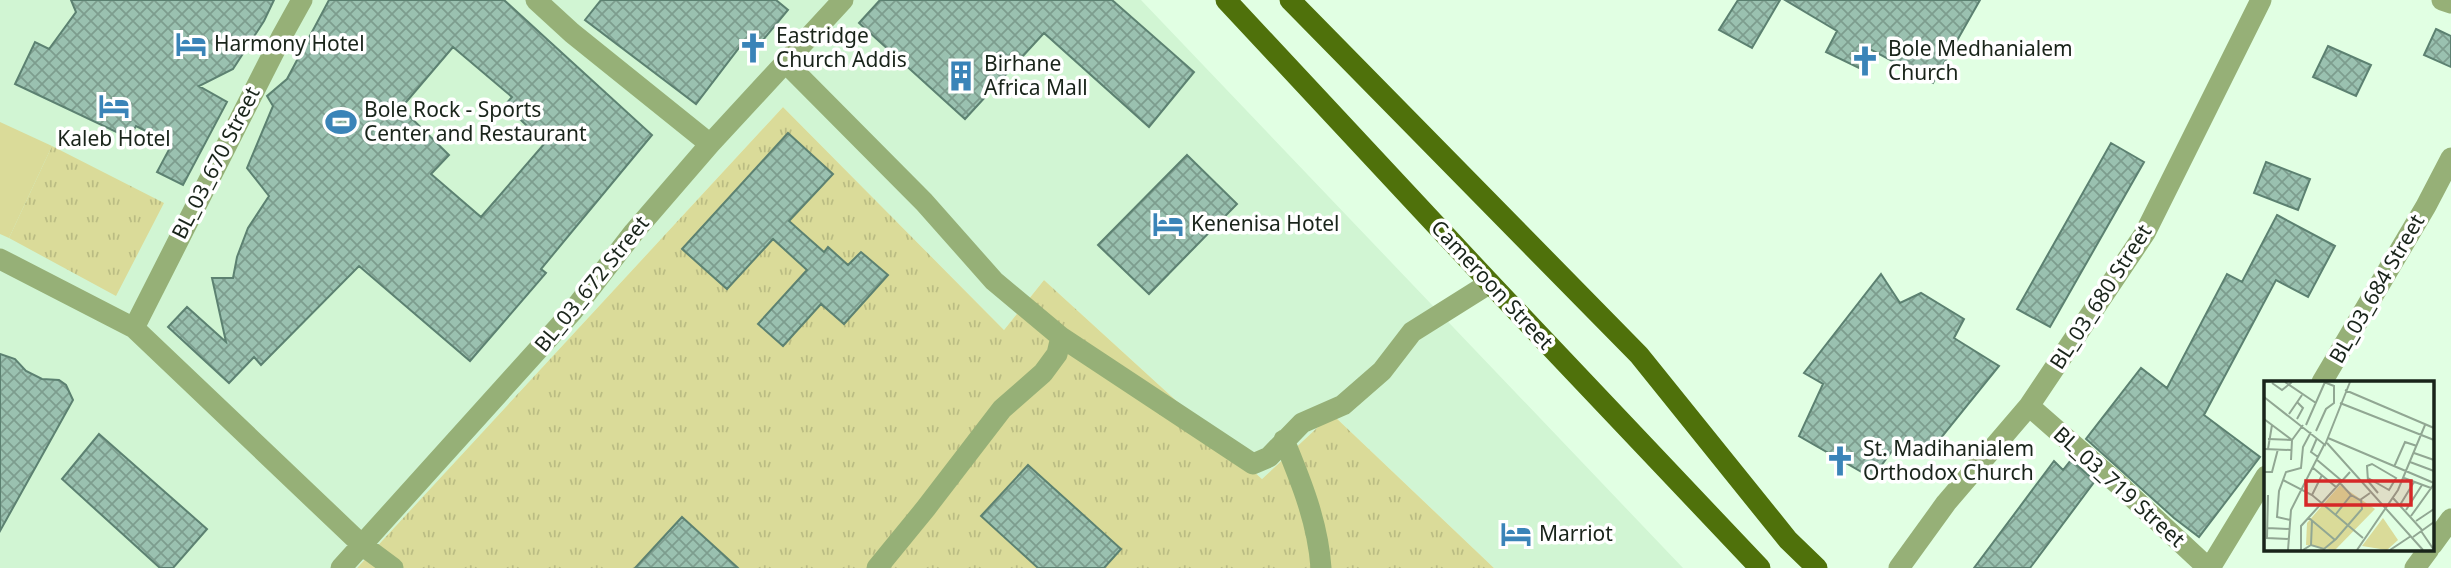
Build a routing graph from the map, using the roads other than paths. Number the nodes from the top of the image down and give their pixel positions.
1 (302, 0) edge
2 (536, 0) edge
3 (1226, 0) edge
4 (1290, 0) edge
5 (2261, 0) edge
6 (2442, 0) edge
7 (836, 2) edge
8 (2451, 4) edge
9 (786, 63) junction
10 (710, 144) junction
11 (2451, 159) edge
12 (0, 259) edge
13 (1490, 283) junction
14 (134, 328) junction
15 (1061, 337) junction
16 (2323, 381) edge
17 (2029, 406) junction
18 (1284, 440) junction
19 (2264, 479) edge
20 (2451, 519) edge
21 (2434, 543) edge
22 (362, 545) junction
23 (2429, 550) edge
24 (341, 568) edge
25 (393, 568) edge
26 (877, 568) edge
27 (1321, 568) edge
28 (1760, 568) edge
29 (1816, 568) edge
30 (1899, 568) edge
31 (2209, 568) edge
32 (2415, 568) edge

1 - 14 street, BL_03_670 Street
2 - 10 street
3 - 13 main road, Cameroon Street
4 - 29 main road
5 - 17 street, BL_03_680 Street
6 - 8 street
7 - 9 street, BL_03_672 Street
9 - 10 street, BL_03_672 Street
9 - 15 street
10 - 22 street, BL_03_672 Street
11 - 16 street, BL_03_684 Street
12 - 14 street
13 - 18 street
13 - 28 main road, Cameroon Street
14 - 22 street
15 - 18 street
15 - 26 street
17 - 30 street, BL_03_680 Street
17 - 31 street, BL_03_719 Street
18 - 27 street
19 - 31 street
20 - 21 street
22 - 24 street, BL_03_672 Street
22 - 25 street
23 - 32 street

